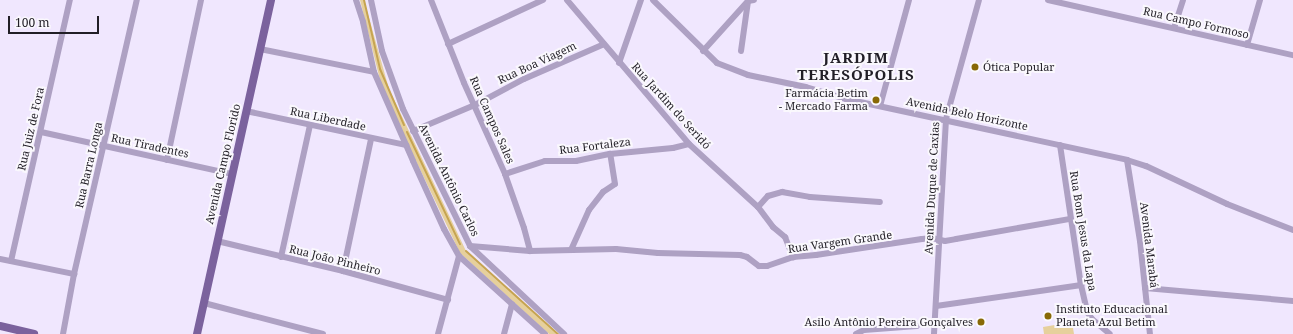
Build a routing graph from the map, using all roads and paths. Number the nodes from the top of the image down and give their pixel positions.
1 (70, 0) edge
2 (136, 0) edge
3 (201, 0) edge
4 (271, 0) edge
5 (356, 0) edge
6 (371, 0) edge
7 (431, 0) edge
8 (543, 0) edge
9 (567, 0) edge
10 (641, 0) edge
11 (653, 0) edge
12 (750, 0) edge
13 (909, 0) edge
14 (979, 0) edge
15 (1048, 0) edge
16 (1183, 0) edge
17 (1260, 0) edge
18 (1174, 28) junction
19 (448, 44) junction
20 (604, 44) junction
21 (1247, 45) junction
22 (260, 50) junction
23 (703, 51) junction
24 (741, 51) dead end
25 (1293, 55) edge
26 (619, 63) junction
27 (374, 72) junction
28 (475, 105) junction
29 (880, 106) junction
30 (246, 111) junction
31 (946, 119) junction
32 (310, 125) junction
33 (413, 131) junction
34 (41, 132) junction
35 (371, 139) junction
36 (689, 144) junction
37 (406, 145) junction
38 (1060, 145) junction
39 (103, 147) junction
40 (610, 154) junction
41 (167, 160) junction
42 (1127, 160) junction
43 (232, 174) junction
44 (505, 174) junction
45 (880, 202) dead end
46 (758, 207) junction
47 (1070, 219) junction
48 (1293, 230) edge
49 (939, 240) junction
50 (217, 241) junction
51 (470, 246) junction
52 (571, 250) junction
53 (530, 251) junction
54 (281, 256) junction
55 (459, 256) junction
56 (793, 257) junction
57 (0, 259) edge
58 (11, 261) junction
59 (343, 271) junction
60 (74, 274) junction
61 (1081, 285) junction
62 (1145, 288) junction
63 (448, 300) junction
64 (1293, 301) edge
65 (204, 303) junction
66 (512, 304) junction
67 (936, 306) junction
68 (917, 326) dead end
69 (2, 327) edge
70 (34, 334) edge
71 (63, 334) edge
72 (197, 334) edge
73 (323, 334) edge
74 (438, 334) edge
75 (504, 334) edge
76 (545, 334) edge
77 (564, 334) edge
78 (856, 334) edge
79 (934, 334) edge
80 (1110, 334) edge
81 (1150, 334) edge

1 - 34 street, Rua Juiz de Fora
2 - 39 street, Rua Barra Longa
3 - 41 street
4 - 22 main road, Avenida Campo Florido
5 - 27 street, Avenida Antônio Carlos
6 - 33 street, Avenida Antônio Carlos
7 - 19 street, Rua Campos Sales
8 - 19 street
9 - 20 street, Rua Jardim do Seridó
10 - 26 street
11 - 23 street, Avenida Belo Horizonte
12 - 23 street
12 - 24 street
13 - 29 street
14 - 31 street, Avenida Duque de Caxias
15 - 18 street, Rua Campo Formoso
16 - 18 street
17 - 21 street
18 - 21 street, Rua Campo Formoso
19 - 28 street, Rua Campos Sales
20 - 26 street, Rua Jardim do Seridó
20 - 28 street, Rua Boa Viagem
21 - 25 street, Rua Campo Formoso
22 - 27 street
22 - 30 main road, Avenida Campo Florido
23 - 29 street, Avenida Belo Horizonte
26 - 36 street, Rua Jardim do Seridó
27 - 37 street, Avenida Antônio Carlos
28 - 33 street, Rua Boa Viagem
28 - 44 street, Rua Campos Sales
29 - 31 street, Avenida Belo Horizonte
30 - 32 street, Rua Liberdade
30 - 43 main road, Avenida Campo Florido
31 - 38 street, Avenida Belo Horizonte
31 - 49 street, Avenida Duque de Caxias
32 - 35 street, Rua Liberdade
32 - 54 street
33 - 51 street, Avenida Antônio Carlos
34 - 39 street, Rua Tiradentes
34 - 58 street, Rua Juiz de Fora
35 - 37 street, Rua Liberdade
35 - 59 street
36 - 40 street, Rua Fortaleza
36 - 46 street, Rua Jardim do Seridó
37 - 55 street, Avenida Antônio Carlos
38 - 42 street, Avenida Belo Horizonte
38 - 47 street, Rua Bom Jesus da Lapa
39 - 41 street, Rua Tiradentes
39 - 60 street, Rua Barra Longa
40 - 44 street, Rua Fortaleza
40 - 52 street
41 - 43 street, Rua Tiradentes
42 - 48 street, Avenida Belo Horizonte
42 - 62 street, Avenida Marabá
43 - 50 main road, Avenida Campo Florido
44 - 53 street, Rua Campos Sales
45 - 46 street
46 - 56 street, Rua Jardim do Seridó
47 - 49 street, Rua Vargem Grande
47 - 61 street, Rua Bom Jesus da Lapa
49 - 56 street, Rua Vargem Grande
49 - 67 street, Avenida Duque de Caxias
50 - 54 street, Rua João Pinheiro
50 - 65 main road, Avenida Campo Florido
51 - 53 street, Rua Vargem Grande
51 - 77 street, Avenida Antônio Carlos
52 - 53 street, Rua Vargem Grande
52 - 56 street, Rua Vargem Grande
54 - 59 street, Rua João Pinheiro
55 - 63 street
55 - 66 street, Avenida Antônio Carlos
57 - 58 street
58 - 60 street
59 - 63 street, Rua João Pinheiro
60 - 71 street, Rua Barra Longa
61 - 67 street
61 - 80 street, Rua Bom Jesus da Lapa
62 - 64 street
62 - 81 street, Avenida Marabá
63 - 74 street
65 - 72 main road, Avenida Campo Florido
65 - 73 street
66 - 75 street
66 - 76 street, Avenida Antônio Carlos
67 - 79 street, Avenida Duque de Caxias
68 - 78 street
69 - 70 main road

